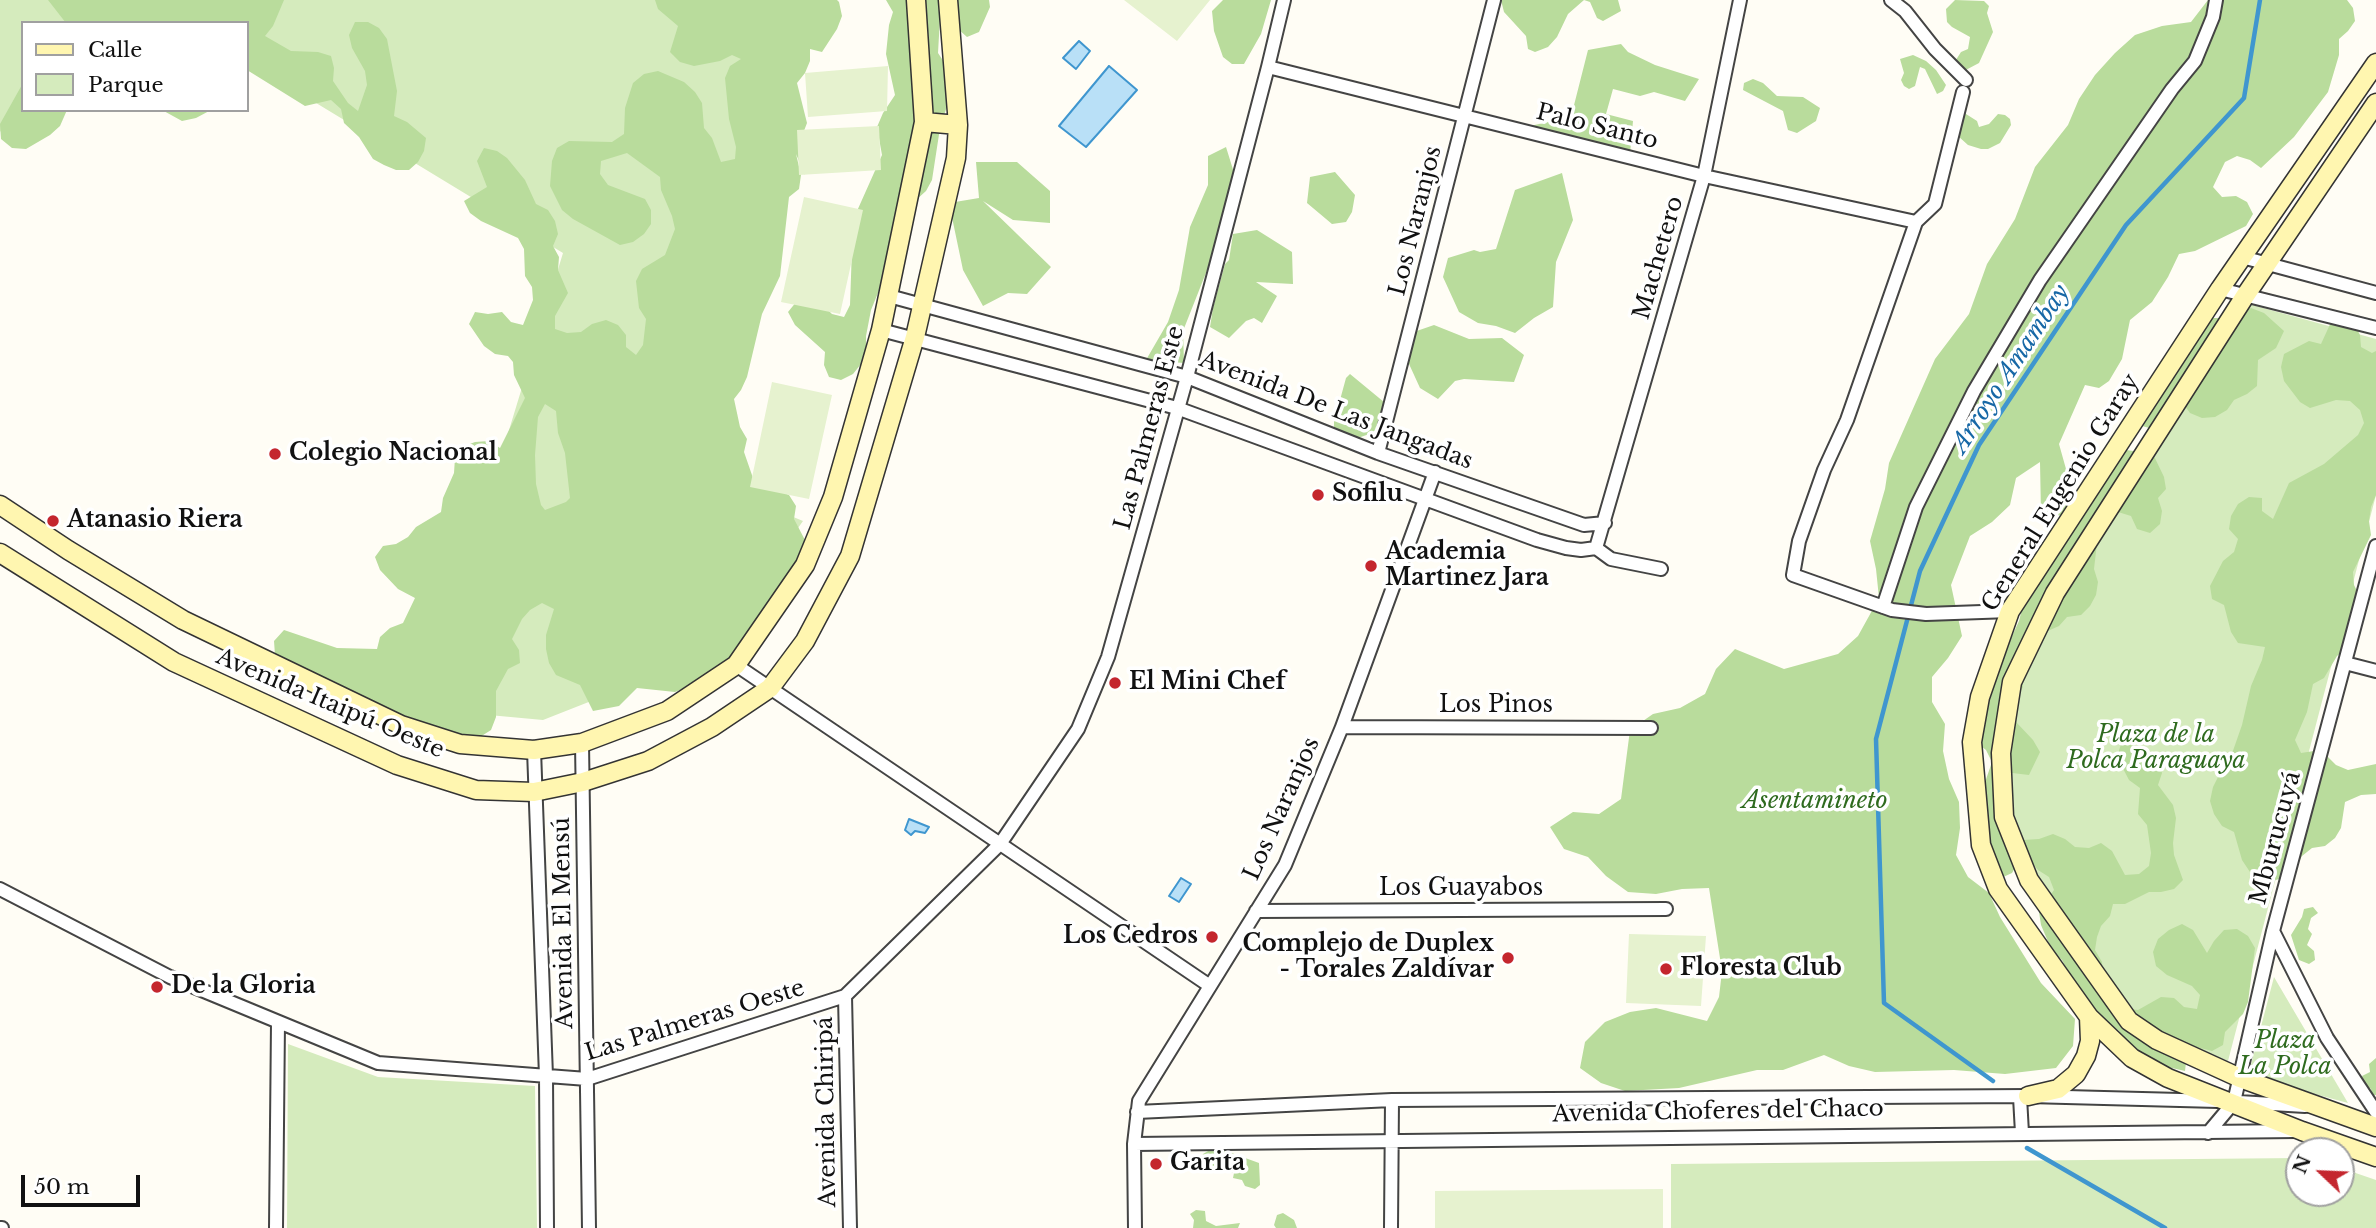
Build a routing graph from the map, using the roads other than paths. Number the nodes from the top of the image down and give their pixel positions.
1 (916, 0) edge
2 (948, 0) edge
3 (1284, 0) edge
4 (1494, 0) edge
5 (1740, 0) edge
6 (1891, 0) edge
7 (2215, 0) edge
8 (1907, 6) edge
9 (2376, 63) edge
10 (1269, 67) junction
11 (2376, 103) edge
12 (1465, 115) junction
13 (924, 122) junction
14 (958, 125) junction
15 (1704, 176) junction
16 (1916, 222) junction
17 (2242, 257) junction
18 (2267, 264) junction
19 (2220, 289) junction
20 (2376, 293) edge
21 (889, 296) junction
22 (2245, 296) junction
23 (922, 305) junction
24 (2376, 328) edge
25 (881, 330) junction
26 (915, 337) junction
27 (1186, 377) junction
28 (1177, 408) junction
29 (1378, 453) junction
30 (1434, 472) junction
31 (1424, 499) junction
32 (0, 505) edge
33 (1605, 523) junction
34 (2376, 547) edge
35 (1596, 548) junction
36 (0, 553) edge
37 (1661, 569) dead end
38 (1888, 609) junction
39 (2010, 611) junction
40 (2345, 663) junction
41 (736, 665) junction
42 (2376, 671) edge
43 (770, 688) junction
44 (1342, 727) junction
45 (1651, 728) dead end
46 (582, 743) junction
47 (534, 750) junction
48 (583, 782) junction
49 (534, 792) junction
50 (1000, 844) junction
51 (0, 889) edge
52 (1666, 909) dead end
53 (1256, 911) junction
54 (2273, 931) junction
55 (1210, 986) junction
56 (845, 996) junction
57 (2089, 1017) junction
58 (278, 1022) junction
59 (546, 1076) junction
60 (2240, 1078) junction
61 (587, 1079) junction
62 (2024, 1097) junction
63 (1392, 1100) junction
64 (2234, 1102) junction
65 (2317, 1107) junction
66 (1137, 1112) junction
67 (2376, 1112) edge
68 (2376, 1127) edge
69 (2302, 1131) junction
70 (2022, 1133) junction
71 (2208, 1133) junction
72 (1392, 1140) junction
73 (1134, 1144) junction
74 (2376, 1157) edge
75 (276, 1228) edge
76 (548, 1228) edge
77 (589, 1228) edge
78 (850, 1228) edge
79 (1135, 1228) edge
80 (1391, 1228) edge

1 - 13 street, Avenida Itaipú Oeste
2 - 14 street, Avenida Itaipú Oeste
3 - 10 street, Las Palmeras Este
4 - 12 street, Los Naranjos
5 - 15 street, Machetero
6 - 8 street
7 - 38 street
8 - 16 street
9 - 17 street, General Eugenio Garay
10 - 12 street, Palo Santo
10 - 27 street, Las Palmeras Este
11 - 18 street
12 - 15 street, Palo Santo
12 - 29 street, Los Naranjos
13 - 14 street
13 - 21 street, Avenida Itaipú Oeste
14 - 23 street, Avenida Itaipú Oeste
15 - 16 street, Palo Santo
15 - 33 street, Machetero
16 - 38 street
17 - 18 street
17 - 19 street, General Eugenio Garay
18 - 20 street
18 - 22 street
19 - 22 street
19 - 39 street, General Eugenio Garay
21 - 23 street, Avenida De Las Jangadas
21 - 25 street, Avenida Itaipú Oeste
22 - 24 street
22 - 60 street
23 - 26 street, Avenida Itaipú Oeste
23 - 27 street, Avenida De Las Jangadas
25 - 26 street
25 - 41 street, Avenida Itaipú Oeste
26 - 28 street
26 - 43 street, Avenida Itaipú Oeste
27 - 28 street, Las Palmeras Este
27 - 29 street, Avenida De Las Jangadas
28 - 31 street
28 - 50 street, Las Palmeras Este
29 - 30 street, Avenida De Las Jangadas
30 - 31 street, Los Naranjos
30 - 33 street, Avenida De Las Jangadas
31 - 35 street
31 - 44 street, Los Naranjos
32 - 47 street, Avenida Itaipú Oeste
33 - 35 street, Machetero
34 - 40 street, Mburucuyá
35 - 37 street
36 - 49 street, Avenida Itaipú Oeste
38 - 39 street
39 - 57 street, General Eugenio Garay
40 - 42 street
40 - 54 street, Mburucuyá
41 - 43 street
41 - 46 street, Avenida Itaipú Oeste
43 - 48 street, Avenida Itaipú Oeste
43 - 50 street
44 - 45 street, Los Pinos
44 - 53 street, Los Naranjos
46 - 47 street, Avenida Itaipú Oeste
46 - 48 street, Avenida El Mensú
47 - 49 street, Avenida El Mensú
48 - 49 street, Avenida Itaipú Oeste
48 - 61 street, Avenida El Mensú
49 - 59 street, Avenida El Mensú
50 - 55 street
50 - 56 street, Las Palmeras Oeste
51 - 58 street, Las Palmeras Oeste
52 - 53 street, Los Guayabos
53 - 55 street, Los Naranjos
54 - 60 street, Mburucuyá
54 - 67 street
55 - 66 street, Los Naranjos
56 - 61 street, Las Palmeras Oeste
56 - 78 street, Avenida Chiripá
57 - 62 street
57 - 64 street, General Eugenio Garay
58 - 59 street, Las Palmeras Oeste
58 - 75 street
59 - 61 street, Las Palmeras Oeste
59 - 76 street, Avenida El Mensú
60 - 64 street, Mburucuyá
60 - 65 street
61 - 77 street, Avenida El Mensú
62 - 63 street, Avenida Choferes del Chaco
62 - 64 street, Avenida Choferes del Chaco
62 - 70 street
63 - 66 street, Avenida Choferes del Chaco
63 - 72 street
64 - 65 street, Avenida Choferes del Chaco
64 - 69 street, Avenida Choferes del Chaco
64 - 71 street, Mburucuyá
65 - 68 street, Avenida Choferes del Chaco
66 - 73 street, Los Naranjos
69 - 71 street, Avenida Choferes del Chaco
69 - 74 street, Avenida Choferes del Chaco
70 - 71 street, Avenida Choferes del Chaco
70 - 72 street, Avenida Choferes del Chaco
72 - 73 street, Avenida Choferes del Chaco
72 - 80 street
73 - 79 street, Los Naranjos

